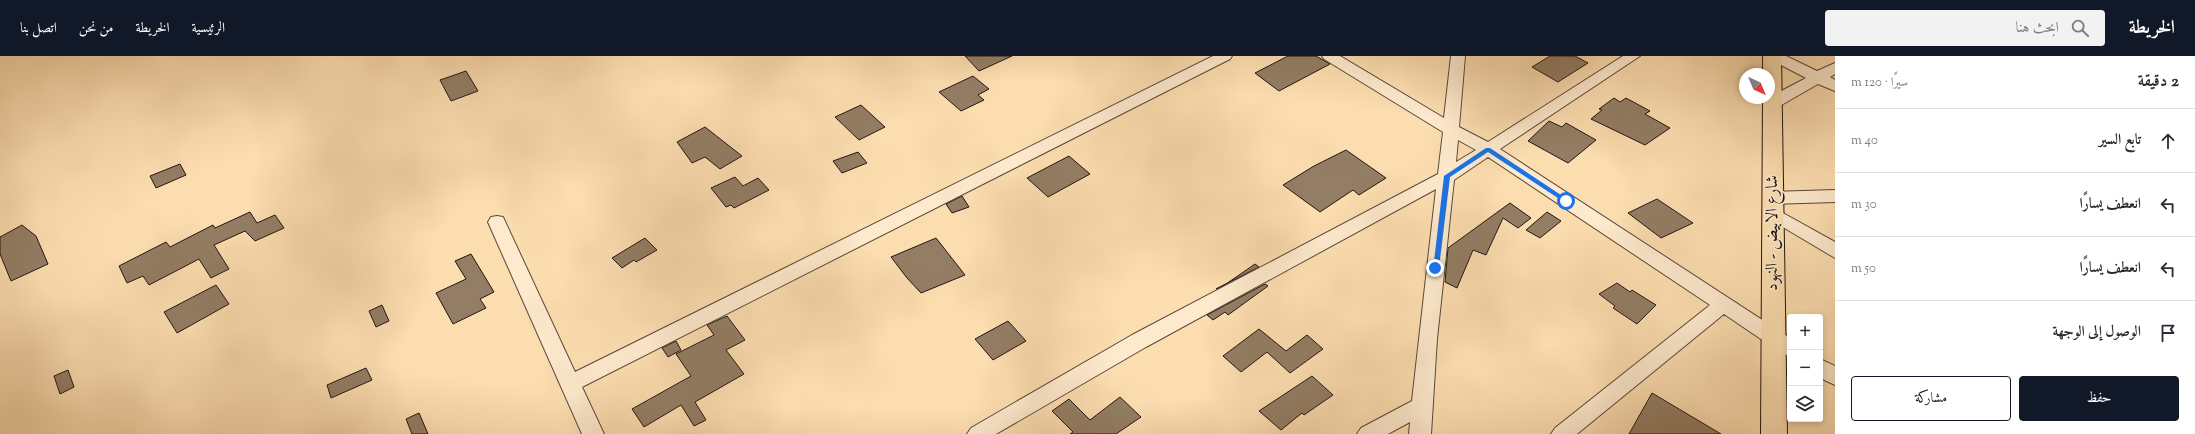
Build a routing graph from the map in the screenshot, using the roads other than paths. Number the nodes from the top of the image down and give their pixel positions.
1 (1225, 56) edge
2 (1329, 56) edge
3 (1458, 56) edge
4 (1633, 56) edge
5 (1773, 56) edge
6 (1773, 68) edge
7 (1835, 68) edge
8 (1818, 78) junction
9 (1835, 86) edge
10 (1775, 101) edge
11 (1772, 104) edge
12 (1452, 130) junction
13 (1488, 149) junction
14 (1447, 176) junction
15 (1835, 196) edge
16 (1772, 206) junction
17 (497, 222) dead end
18 (1835, 251) edge
19 (1724, 304) junction
20 (1782, 342) edge
21 (1823, 369) edge
22 (1835, 377) edge
23 (570, 384) junction
24 (1422, 406) junction
25 (593, 434) edge
26 (978, 434) edge
27 (1368, 434) edge
28 (1420, 434) edge
29 (1562, 434) edge
30 (1774, 434) edge

1 - 23 street
2 - 12 street
3 - 12 street
4 - 13 street
5 - 6 highway, شارع الابيض - النهود
5 - 8 street
7 - 8 street
8 - 9 street
8 - 10 street
11 - 16 highway, شارع الابيض - النهود
12 - 13 street
12 - 14 street
13 - 14 street
13 - 19 street
14 - 24 street
14 - 26 street
15 - 16 street
16 - 18 street
16 - 20 highway, شارع الابيض - النهود
17 - 23 street
19 - 20 street
19 - 29 street
20 - 30 highway, شارع الابيض - النهود
21 - 22 street
23 - 25 street
24 - 27 street
24 - 28 street

